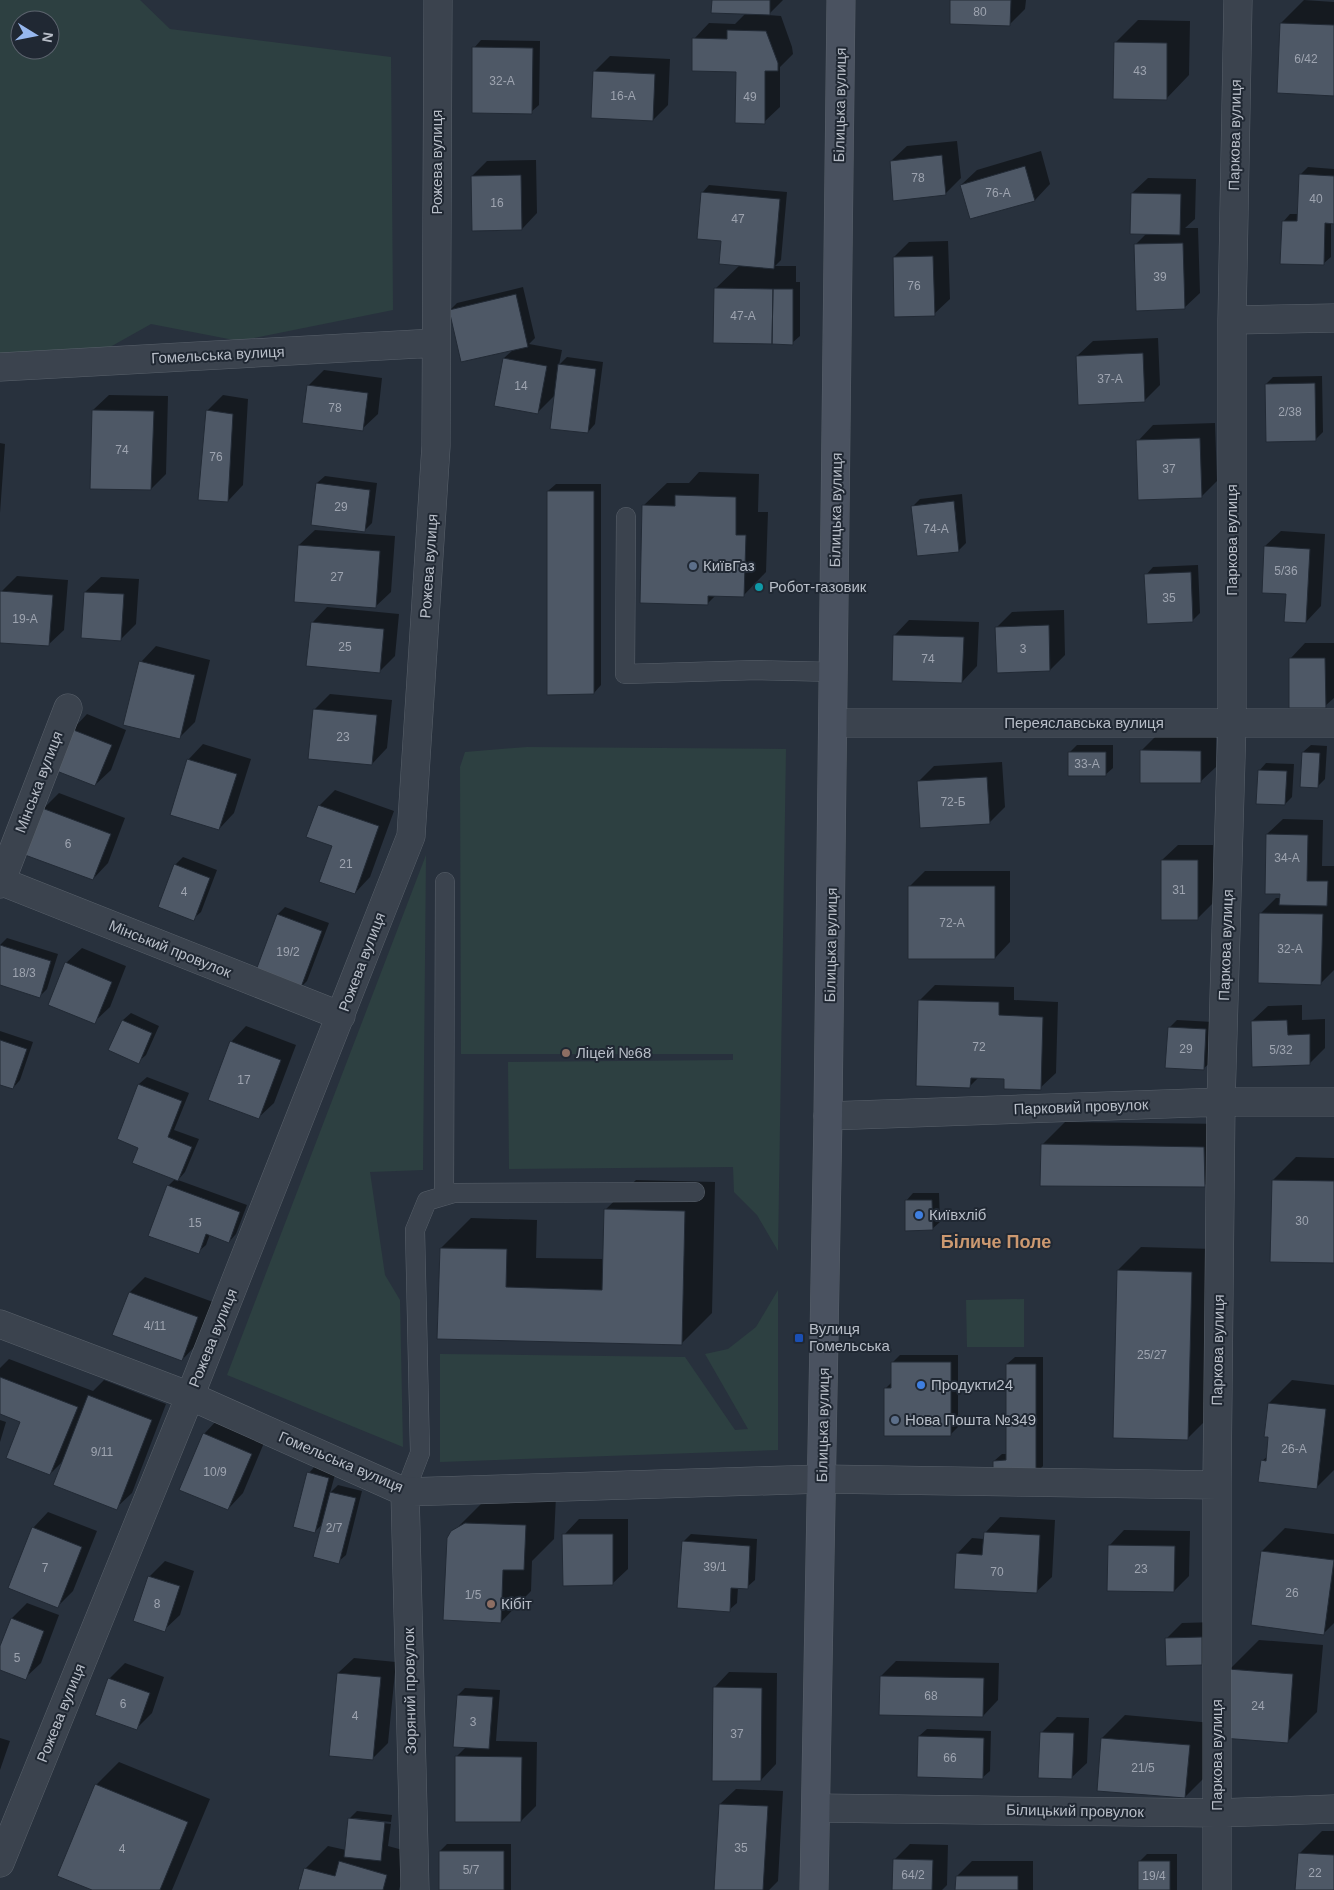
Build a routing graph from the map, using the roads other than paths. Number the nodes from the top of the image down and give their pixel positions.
1 (438, 0) edge
2 (841, 0) edge
3 (1238, 0) edge
4 (1334, 318) edge
5 (1232, 320) junction
6 (435, 343) junction
7 (0, 367) edge
8 (626, 517) dead end
9 (834, 672) junction
10 (68, 708) dead end
11 (834, 723) junction
12 (1232, 723) junction
13 (1334, 723) edge
14 (0, 882) edge
15 (445, 882) dead end
16 (341, 1016) junction
17 (1222, 1102) junction
18 (1334, 1102) edge
19 (828, 1116) junction
20 (695, 1192) dead end
21 (444, 1196) junction
22 (0, 1324) edge
23 (190, 1396) junction
24 (822, 1479) junction
25 (1217, 1485) junction
26 (405, 1492) junction
27 (816, 1808) junction
28 (1334, 1809) edge
29 (1217, 1813) junction
30 (0, 1863) edge
31 (415, 1890) edge
32 (814, 1890) edge
33 (1217, 1890) edge

1 - 6 street, Рожева вулиця
2 - 9 main road, Білицька вулиця
3 - 5 street, Паркова вулиця
4 - 5 street
5 - 12 street, Паркова вулиця
6 - 7 street, Гомельська вулиця
6 - 16 street, Рожева вулиця
8 - 9 lane
9 - 11 main road, Білицька вулиця
10 - 14 street, Мінська вулиця
11 - 12 street, Переяславська вулиця
11 - 19 main road, Білицька вулиця
12 - 13 street, Переяславська вулиця
12 - 17 street, Паркова вулиця
14 - 16 street, Мінський провулок
15 - 21 lane
16 - 23 street, Рожева вулиця
17 - 18 street, Парковий провулок
17 - 19 street, Парковий провулок
17 - 25 street, Паркова вулиця
19 - 24 main road, Білицька вулиця
20 - 21 lane
21 - 26 lane
22 - 23 street, Гомельська вулиця
23 - 26 street, Гомельська вулиця
23 - 30 street, Рожева вулиця
24 - 25 street, Гомельська вулиця
24 - 26 street, Гомельська вулиця
24 - 27 main road, Білицька вулиця
25 - 29 street, Паркова вулиця
26 - 31 street, Зоряний провулок
27 - 29 street, Білицький провулок
27 - 32 main road, Білицька вулиця
28 - 29 street, Білицький провулок
29 - 33 street, Паркова вулиця

